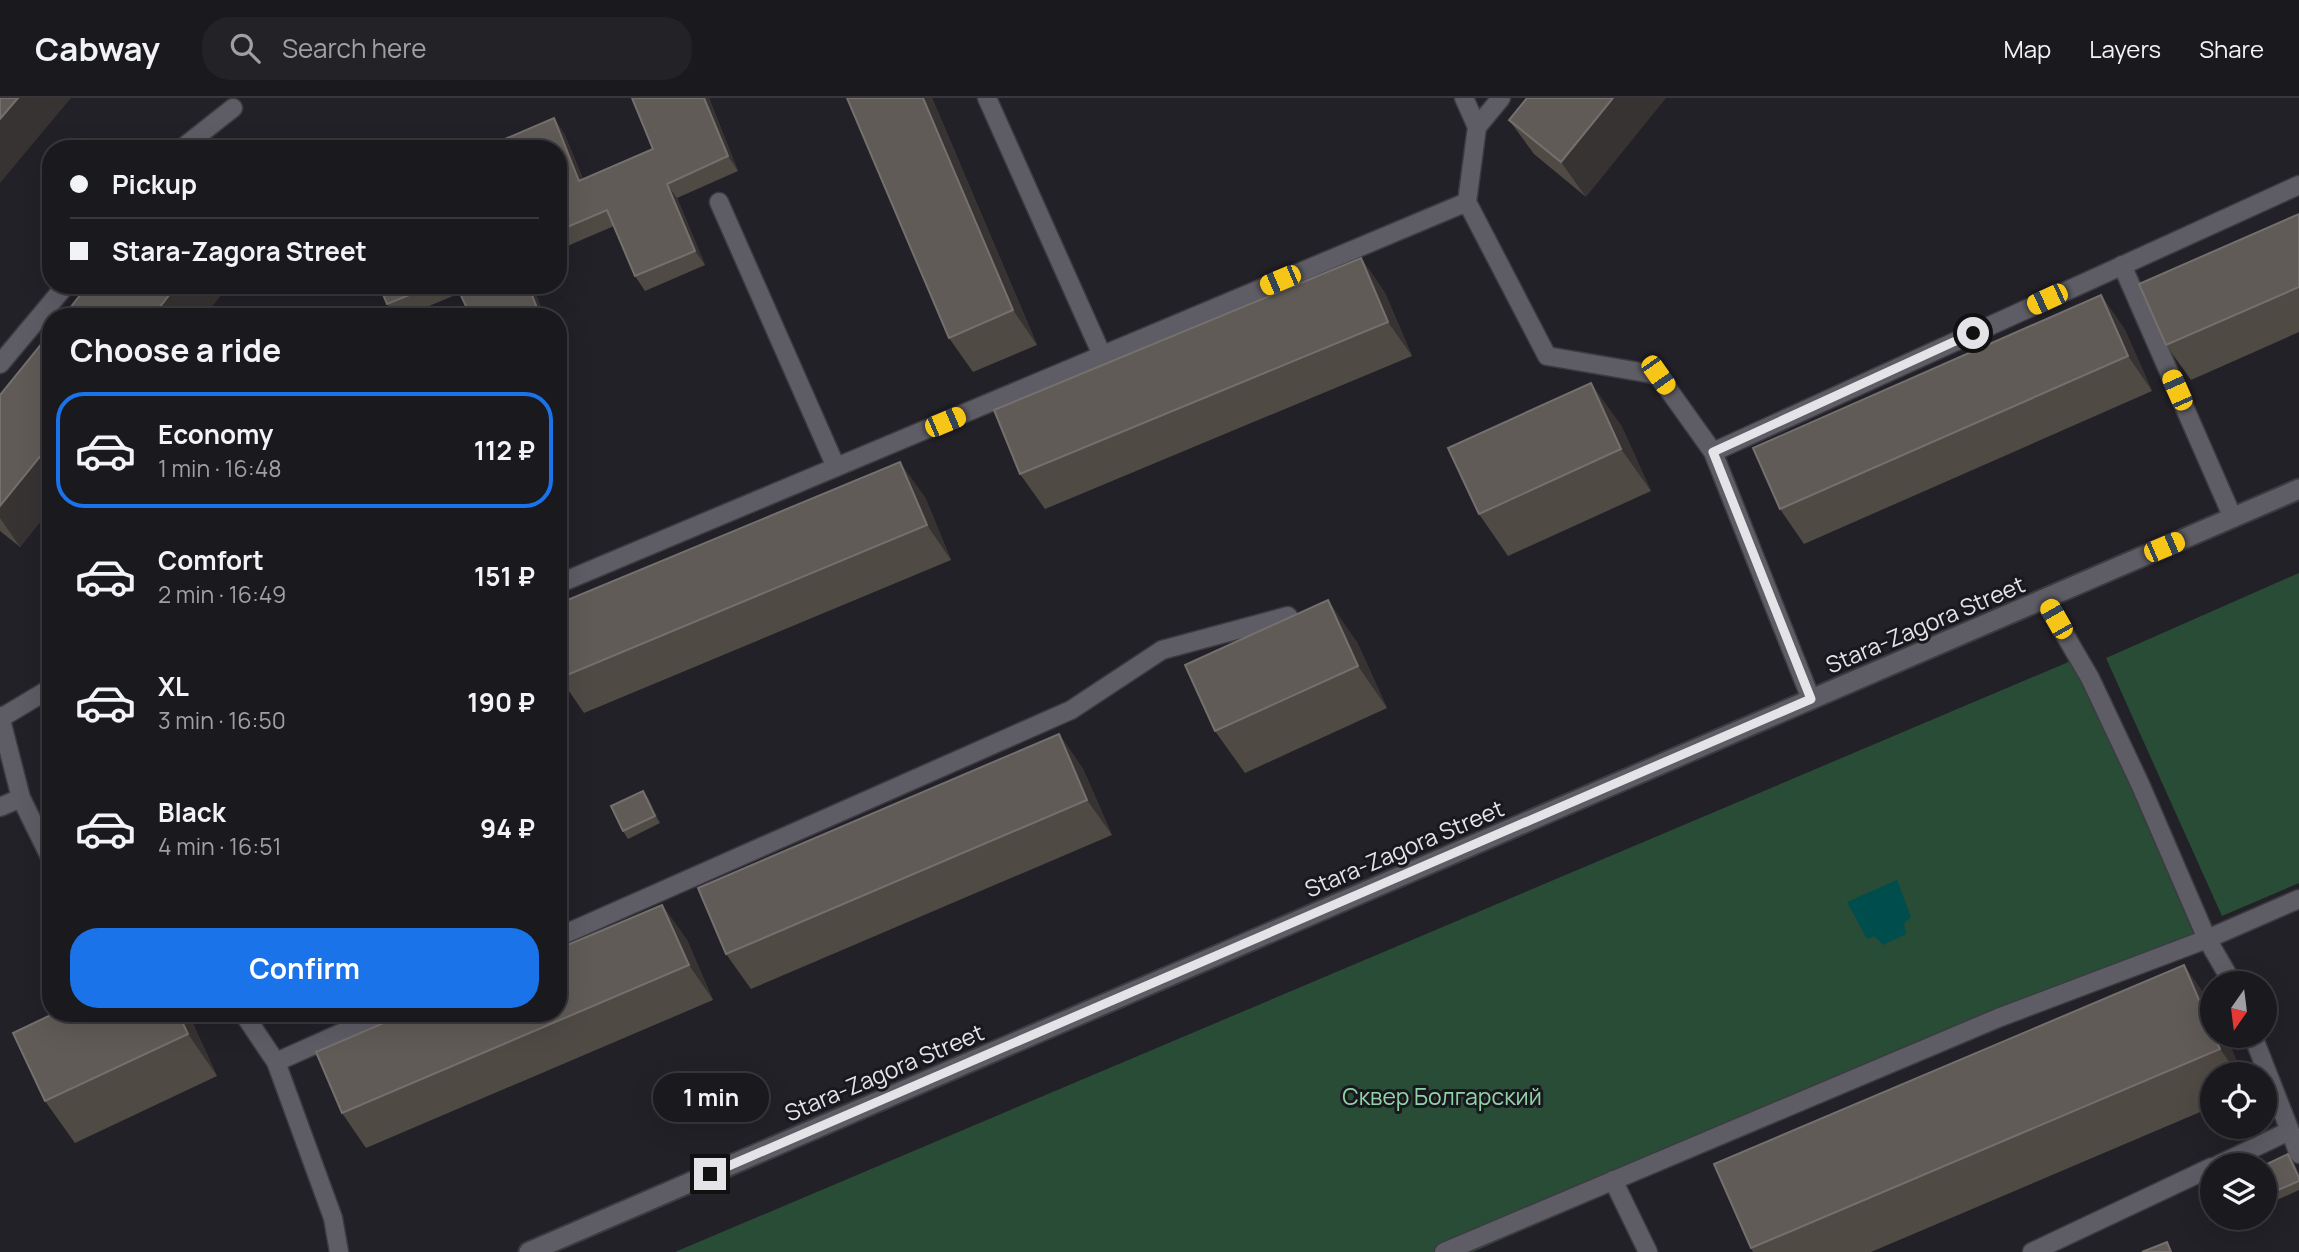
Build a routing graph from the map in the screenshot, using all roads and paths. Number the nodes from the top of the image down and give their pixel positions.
1 (987, 98) edge
2 (1464, 98) edge
3 (1502, 98) edge
4 (233, 108) dead end
5 (1477, 127) junction
6 (192, 140) edge
7 (2299, 185) edge
8 (719, 202) dead end
9 (1467, 202) junction
10 (2122, 265) junction
11 (58, 294) edge
12 (47, 308) edge
13 (42, 314) edge
14 (1102, 355) junction
15 (0, 364) edge
16 (1713, 452) junction
17 (836, 467) junction
18 (2299, 489) edge
19 (2233, 517) junction
20 (567, 580) edge
21 (2044, 599) junction
22 (1288, 616) edge
23 (42, 693) edge
24 (1811, 699) junction
25 (0, 717) edge
26 (21, 798) junction
27 (0, 807) edge
28 (42, 841) edge
29 (2299, 899) edge
30 (567, 933) edge
31 (2207, 939) junction
32 (2225, 971) edge
33 (249, 1022) edge
34 (366, 1022) edge
35 (2258, 1048) edge
36 (276, 1062) junction
37 (2289, 1131) junction
38 (2242, 1153) edge
39 (2299, 1154) edge
40 (2200, 1173) edge
41 (1613, 1180) junction
42 (339, 1252) edge
43 (529, 1252) edge
44 (1444, 1252) edge
45 (1647, 1252) edge
46 (2032, 1252) edge

1 - 14 lane
2 - 5 lane
3 - 5 lane
4 - 6 lane
5 - 9 lane
7 - 10 lane
8 - 17 lane
9 - 14 lane
9 - 16 lane
10 - 16 lane
10 - 19 lane
11 - 12 lane
13 - 15 lane
14 - 17 lane
16 - 24 lane
17 - 20 lane
18 - 19 main road, Stara-Zagora Street
19 - 21 main road, Stara-Zagora Street
21 - 24 main road, Stara-Zagora Street
21 - 31 lane
22 - 30 lane
23 - 25 lane
24 - 43 main road, Stara-Zagora Street
25 - 26 lane
26 - 27 lane
26 - 28 lane
29 - 31 lane
31 - 32 lane
31 - 41 lane
33 - 36 lane
34 - 36 lane
35 - 37 lane
36 - 42 lane
37 - 38 lane
37 - 39 lane
40 - 46 lane
41 - 44 lane
41 - 45 lane

